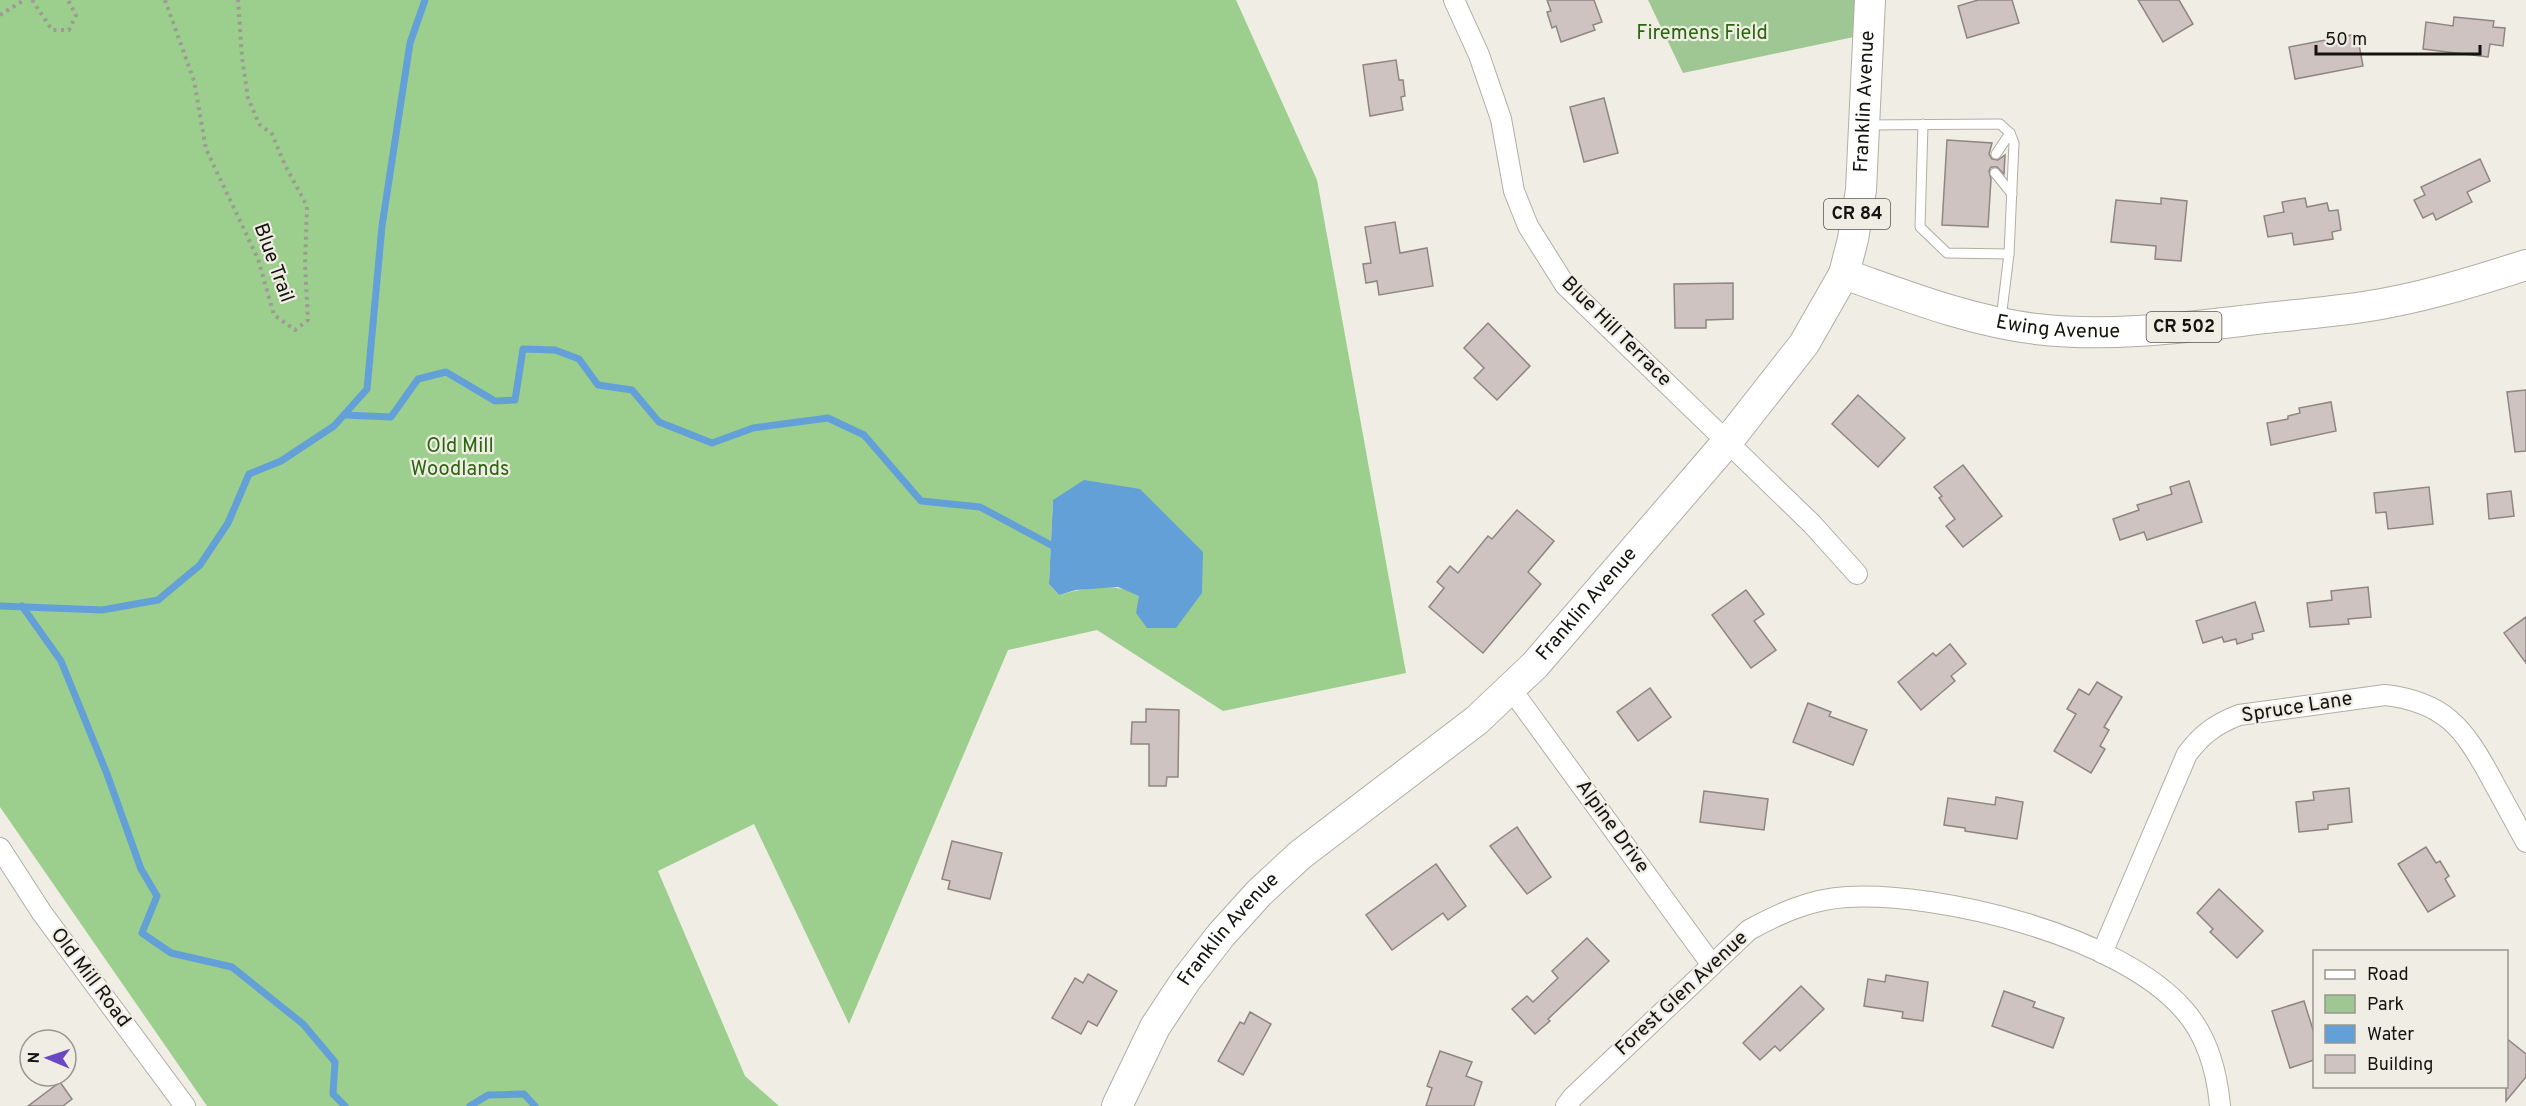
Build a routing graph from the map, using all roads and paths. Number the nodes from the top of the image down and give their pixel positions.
1 (24, 0) edge
2 (32, 0) edge
3 (68, 0) edge
4 (165, 0) edge
5 (238, 0) edge
6 (1454, 0) edge
7 (1870, 0) edge
8 (0, 15) edge
9 (1923, 124) junction
10 (1864, 125) junction
11 (2010, 133) junction
12 (1996, 154) dead end
13 (1995, 173) dead end
14 (2012, 194) junction
15 (2009, 254) junction
16 (2526, 265) edge
17 (1844, 274) junction
18 (2001, 323) junction
19 (1728, 441) junction
20 (1857, 574) dead end
21 (1511, 689) junction
22 (2526, 842) edge
23 (0, 848) edge
24 (2102, 953) junction
25 (1712, 966) junction
26 (185, 1106) edge
27 (1117, 1106) edge
28 (1566, 1106) edge
29 (2220, 1106) edge

1 - 8 path
2 - 3 path
4 - 5 path, Blue Trail
6 - 19 street, Blue Hill Terrace
7 - 10 main road, Franklin Avenue / CR 84
9 - 10 lane
9 - 11 lane
9 - 15 lane
10 - 17 main road, Franklin Avenue / CR 84
11 - 12 lane
11 - 14 lane
13 - 14 lane
14 - 15 lane
15 - 18 lane
16 - 18 main road, Ewing Avenue / CR 502
17 - 18 main road, Ewing Avenue / CR 502
17 - 19 main road, Franklin Avenue
19 - 20 street, Blue Hill Terrace
19 - 21 main road, Franklin Avenue
21 - 25 street, Alpine Drive
21 - 27 main road, Franklin Avenue
22 - 24 street, Spruce Lane
23 - 26 street, Old Mill Road
24 - 25 street, Forest Glen Avenue
24 - 29 street, Forest Glen Avenue
25 - 28 street, Forest Glen Avenue

